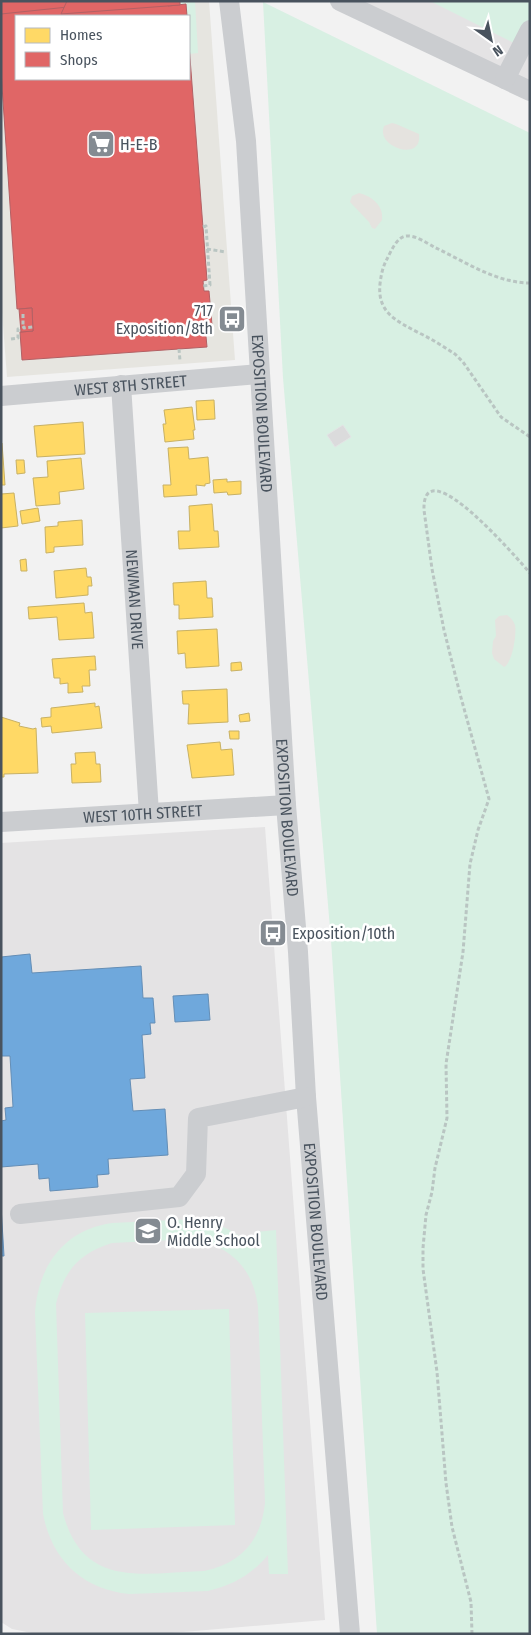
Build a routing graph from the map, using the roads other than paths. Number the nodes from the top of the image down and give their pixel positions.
1 (229, 1) edge
2 (340, 1) edge
3 (530, 30) edge
4 (505, 79) junction
5 (530, 91) edge
6 (259, 374) junction
7 (121, 385) junction
8 (1, 396) edge
9 (286, 805) junction
10 (149, 813) junction
11 (1, 822) edge
12 (306, 1097) junction
13 (20, 1214) dead end
14 (350, 1634) edge

1 - 6 street, EXPOSITION BOULEVARD
2 - 4 street
3 - 4 street
4 - 5 street
6 - 7 street, WEST 8TH STREET
6 - 9 street, EXPOSITION BOULEVARD
7 - 8 street, WEST 8TH STREET
7 - 10 street, NEWMAN DRIVE
9 - 10 street, WEST 10TH STREET
9 - 12 street, EXPOSITION BOULEVARD
10 - 11 street, WEST 10TH STREET
12 - 13 street
12 - 14 street, EXPOSITION BOULEVARD

